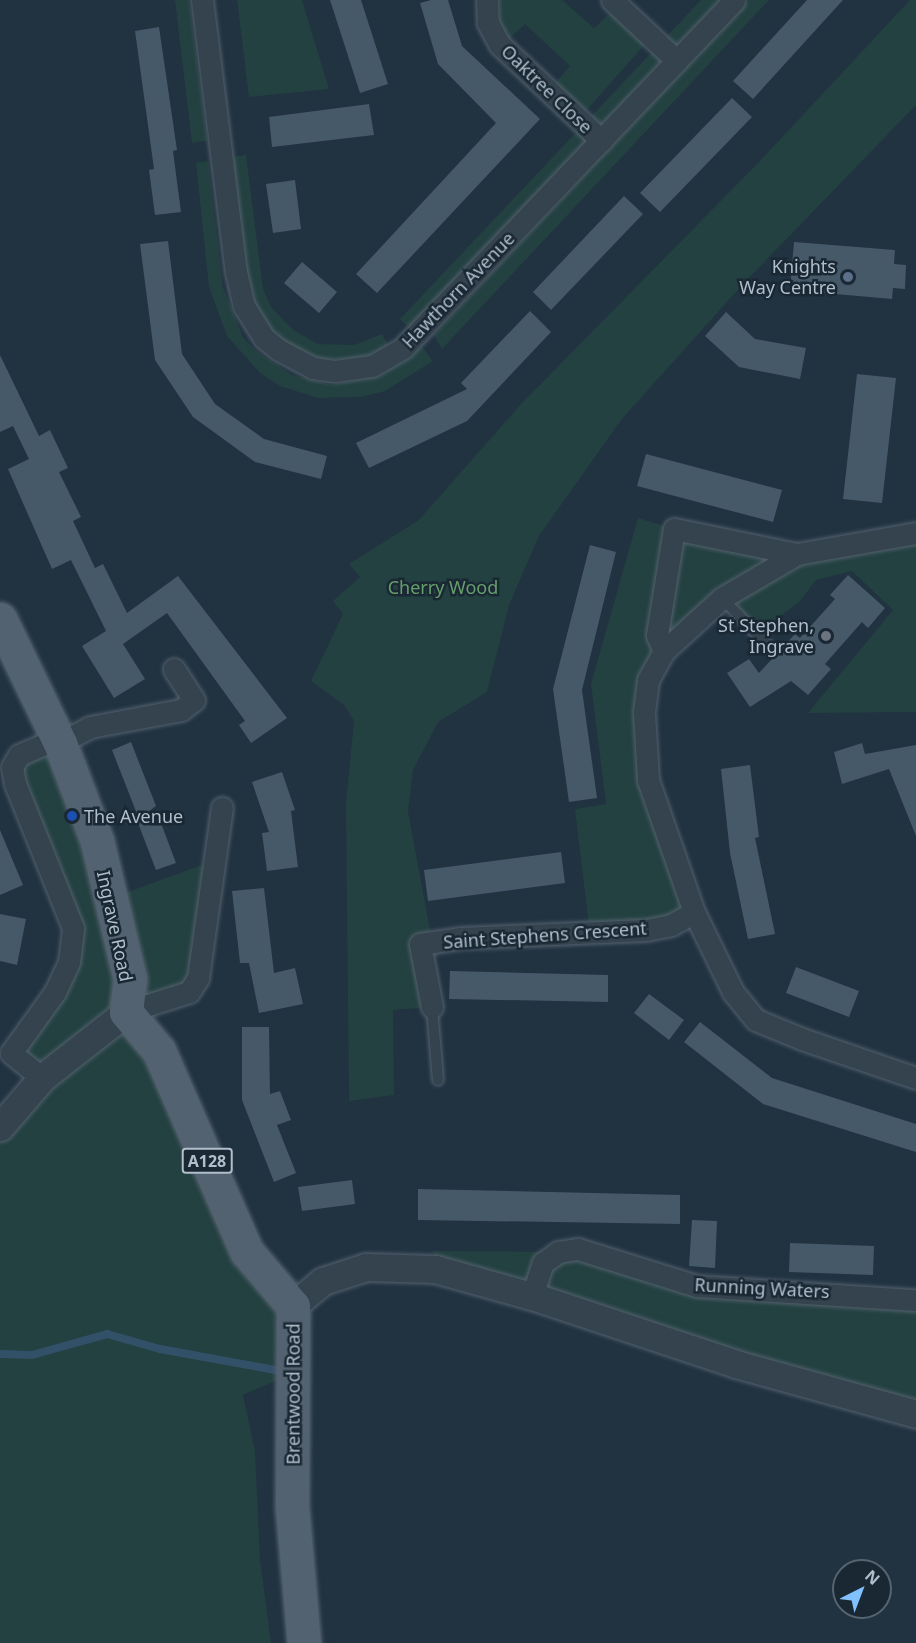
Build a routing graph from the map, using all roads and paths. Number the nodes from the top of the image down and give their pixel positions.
1 (202, 0) edge
2 (487, 0) edge
3 (612, 0) edge
4 (734, 0) edge
5 (677, 61) junction
6 (602, 141) junction
7 (916, 533) edge
8 (797, 554) junction
9 (722, 598) junction
10 (0, 619) edge
11 (771, 649) dead end
12 (664, 651) junction
13 (174, 669) dead end
14 (59, 741) junction
15 (222, 808) dead end
16 (694, 912) junction
17 (432, 1007) joint
18 (126, 1012) junction
19 (42, 1078) junction
20 (916, 1078) edge
21 (438, 1080) dead end
22 (0, 1127) edge
23 (532, 1296) junction
24 (916, 1300) edge
25 (293, 1306) junction
26 (916, 1414) edge
27 (304, 1643) edge

1 - 6 street, Hawthorn Avenue
2 - 6 street, Oaktree Close
3 - 5 street
4 - 5 street, Hawthorn Avenue
5 - 6 street, Hawthorn Avenue
7 - 8 street
8 - 9 street
8 - 12 street
9 - 11 lane
9 - 12 street
10 - 14 main road, Ingrave Road
12 - 16 street
13 - 14 street
14 - 18 main road, Ingrave Road
14 - 19 street
15 - 18 street
16 - 17 street, Saint Stephens Crescent
16 - 20 street
17 - 21 lane
18 - 19 street
18 - 25 main road, Brentwood Road / A128
19 - 22 street
23 - 24 street, Running Waters
23 - 25 street
23 - 26 street
25 - 27 main road, Brentwood Road

